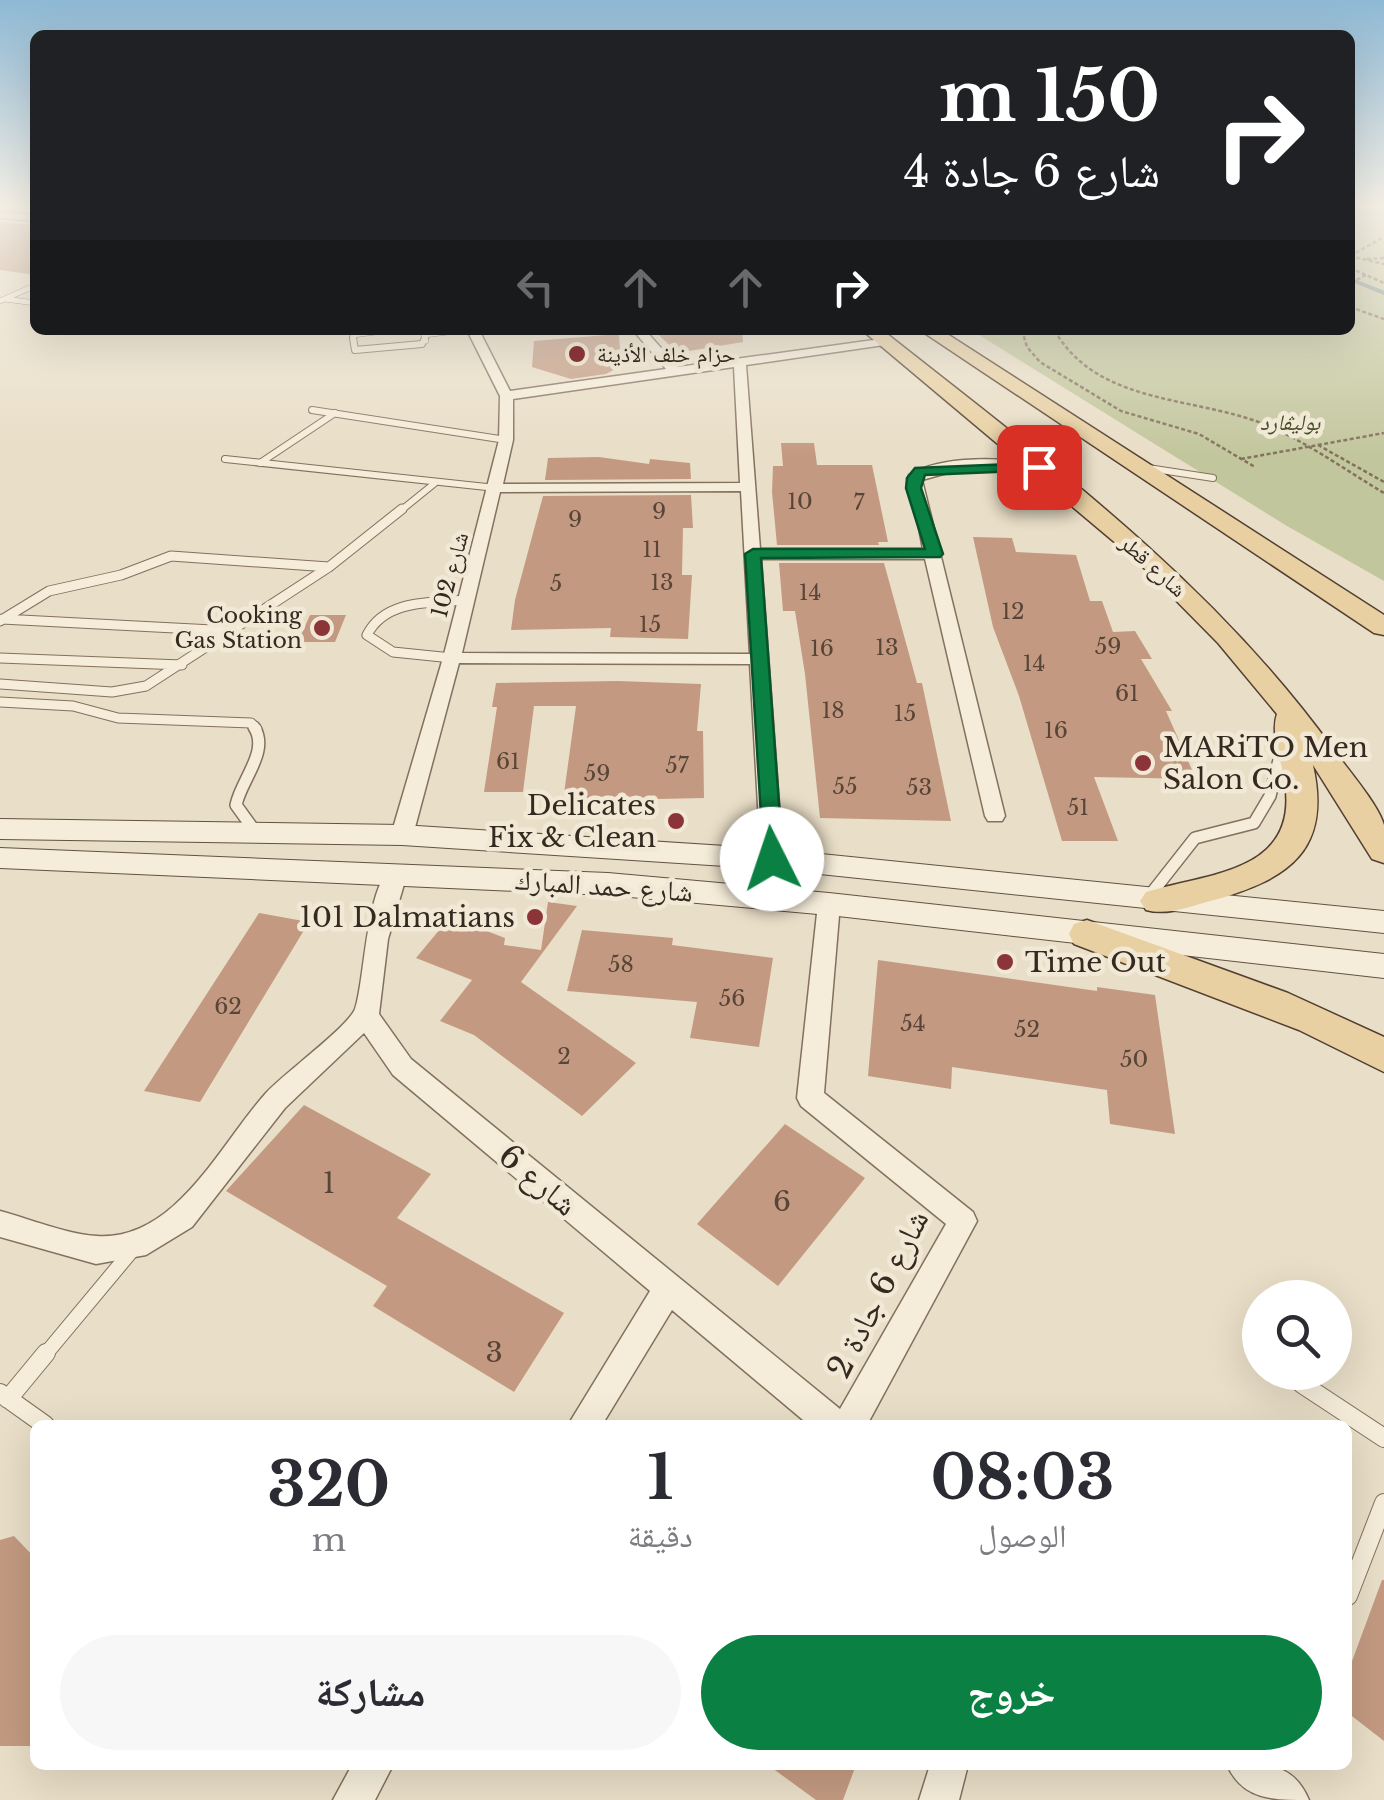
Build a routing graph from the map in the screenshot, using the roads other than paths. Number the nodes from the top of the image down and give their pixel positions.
1 (27, 289) edge
2 (3, 300) edge
3 (30, 303) edge
4 (359, 335) edge
5 (424, 335) edge
6 (475, 335) edge
7 (643, 335) edge
8 (878, 335) edge
9 (937, 335) edge
10 (740, 362) junction
11 (674, 371) junction
12 (506, 396) junction
13 (312, 410) dead end
14 (336, 414) junction
15 (506, 440) junction
16 (225, 459) dead end
17 (1128, 461) junction
18 (260, 463) junction
19 (1039, 467) junction
20 (435, 483) junction
21 (748, 487) junction
22 (496, 488) junction
23 (1206, 499) junction
24 (753, 554) junction
25 (935, 554) junction
26 (329, 567) junction
27 (466, 600) junction
28 (1, 620) edge
29 (1384, 627) edge
30 (232, 631) junction
31 (0, 658) edge
32 (452, 658) junction
33 (759, 659) junction
34 (182, 665) junction
35 (0, 684) edge
36 (0, 702) edge
37 (1288, 712) junction
38 (1292, 750) junction
39 (995, 816) dead end
40 (254, 830) junction
41 (402, 834) junction
42 (1, 839) edge
43 (1384, 852) edge
44 (772, 859) junction
45 (396, 874) junction
46 (1152, 900) junction
47 (829, 904) junction
48 (1384, 922) edge
49 (1086, 934) junction
50 (1384, 966) edge
51 (366, 1016) junction
52 (1384, 1056) edge
53 (0, 1224) edge
54 (136, 1245) junction
55 (668, 1288) junction
56 (1311, 1390) edge
57 (4, 1396) edge
58 (38, 1420) edge
59 (587, 1420) edge
60 (828, 1420) edge
61 (852, 1420) edge
62 (1384, 1438) edge
63 (1384, 1502) edge
64 (1352, 1586) edge
65 (371, 1770) edge
66 (948, 1770) edge
67 (352, 1800) edge
68 (939, 1800) edge

1 - 2 lane
2 - 3 lane
4 - 5 lane
6 - 12 street, شارع 102
7 - 11 street
8 - 10 street
8 - 19 main road, شارع قطر
9 - 17 main road
10 - 11 street
10 - 21 street
11 - 12 street
12 - 15 street, شارع 102
13 - 14 lane
14 - 15 lane
14 - 18 lane
15 - 22 street, شارع 102
16 - 18 lane
17 - 23 main road
17 - 23 lane
18 - 20 lane
19 - 25 street
19 - 37 main road, شارع قطر
20 - 22 lane
20 - 26 lane
21 - 22 street
21 - 24 street
22 - 27 street, شارع 102
23 - 29 main road
24 - 25 street
24 - 33 street
25 - 39 street
26 - 28 lane
26 - 30 lane
27 - 32 street, شارع 102
27 - 32 lane
28 - 30 lane
30 - 34 lane
31 - 34 lane
32 - 33 street
32 - 41 street, شارع 102
33 - 44 street
34 - 35 lane
36 - 40 lane
37 - 38 main road
37 - 43 main road, شارع قطر
38 - 46 lane
38 - 46 main road
40 - 41 main road, شارع حمد المبارك
40 - 42 main road, شارع حمد المبارك
41 - 44 main road, شارع حمد المبارك
42 - 45 main road, شارع حمد المبارك
44 - 46 main road, شارع حمد المبارك
45 - 47 main road, شارع حمد المبارك
45 - 51 street
46 - 48 main road, شارع حمد المبارك
47 - 49 main road, شارع حمد المبارك
47 - 61 street, شارع 6 جادة 2
49 - 50 main road, شارع حمد المبارك
49 - 52 main road
51 - 54 street
51 - 55 street, شارع 6
53 - 54 street
54 - 57 lane
55 - 59 street
55 - 60 street, شارع 6
56 - 62 lane
57 - 58 lane
63 - 64 lane
65 - 67 street
66 - 68 street

